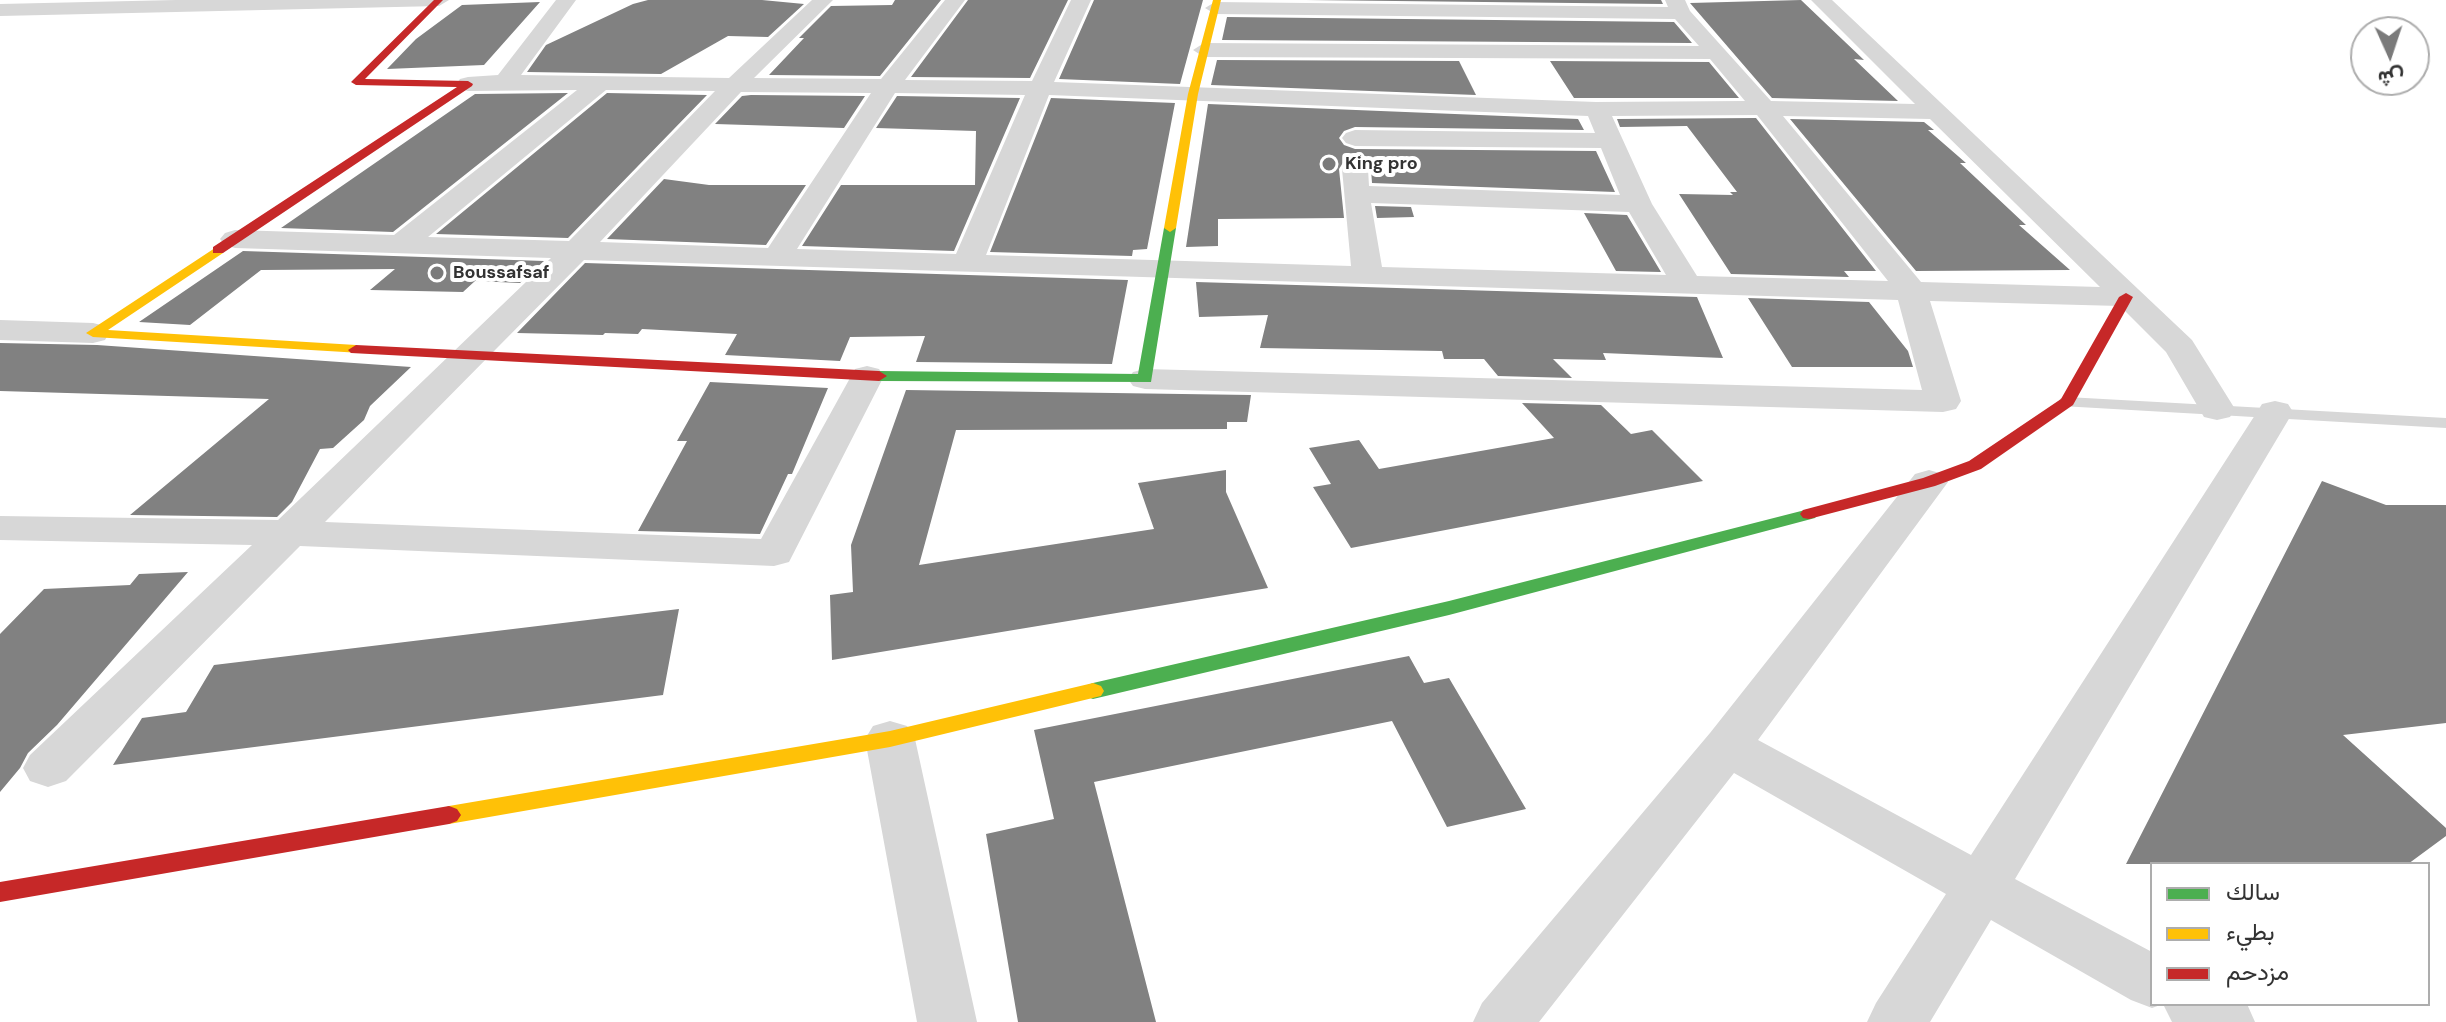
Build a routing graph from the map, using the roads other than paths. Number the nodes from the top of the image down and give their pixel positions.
1 (439, 0) edge
2 (566, 0) edge
3 (823, 0) edge
4 (955, 0) edge
5 (1081, 0) edge
6 (1821, 0) edge
7 (68, 4) edge
8 (1216, 4) edge
9 (1678, 6) edge
10 (0, 10) edge
11 (1204, 50) junction
12 (1718, 53) junction
13 (505, 82) junction
14 (600, 83) junction
15 (468, 84) junction
16 (734, 85) junction
17 (887, 87) junction
18 (1040, 88) junction
19 (1193, 94) junction
20 (1346, 101) junction
21 (1764, 108) junction
22 (1596, 109) junction
23 (1934, 112) junction
24 (1355, 138) junction
25 (1613, 141) junction
26 (1356, 194) junction
27 (1638, 204) junction
28 (235, 239) junction
29 (400, 245) junction
30 (576, 251) junction
31 (777, 256) junction
32 (967, 264) junction
33 (1164, 270) junction
34 (1368, 276) junction
35 (1687, 285) junction
36 (1911, 290) junction
37 (2126, 297) junction
38 (0, 330) edge
39 (93, 333) junction
40 (470, 357) junction
41 (867, 376) junction
42 (1145, 379) junction
43 (2067, 402) junction
44 (2217, 409) junction
45 (2275, 412) junction
46 (2446, 423) edge
47 (1929, 482) junction
48 (0, 528) edge
49 (287, 533) junction
50 (890, 739) junction
51 (1727, 746) junction
52 (48, 768) dead end
53 (1982, 887) junction
54 (0, 892) edge
55 (2150, 981) edge
56 (2197, 1006) edge
57 (947, 1022) edge
58 (1503, 1022) edge
59 (1897, 1022) edge
60 (2225, 1022) edge

1 - 7 street
1 - 15 street
2 - 13 street
3 - 16 street
4 - 17 street
5 - 18 street
6 - 23 street
7 - 10 street
8 - 9 street
8 - 11 street
9 - 12 street
11 - 12 street
11 - 19 street
12 - 21 street
13 - 14 street
13 - 15 street
14 - 16 street
14 - 29 street
15 - 28 street
16 - 17 street
16 - 30 street
17 - 18 street
17 - 31 street
18 - 19 street
18 - 32 street
19 - 20 street
19 - 33 street
20 - 22 street
20 - 24 street
21 - 22 street
21 - 23 street
21 - 36 street
22 - 25 street
23 - 37 street
24 - 25 street
24 - 26 street
25 - 27 street
26 - 27 street
26 - 34 street
27 - 35 street
28 - 29 street
28 - 39 street
29 - 30 street
30 - 31 street
30 - 40 street
31 - 32 street
32 - 33 street
33 - 34 street
33 - 42 street
34 - 35 street
35 - 36 street
36 - 37 street
36 - 42 street
37 - 43 street
37 - 44 street
38 - 39 street
39 - 40 street
40 - 41 street
40 - 49 street
41 - 42 street
41 - 49 street
43 - 44 lane
43 - 47 street
44 - 45 lane
45 - 46 lane
45 - 53 street
47 - 50 street
47 - 51 street
48 - 49 street
49 - 52 street
50 - 54 street
50 - 57 street
51 - 53 street
51 - 58 street
53 - 55 street
53 - 59 street
56 - 60 street

